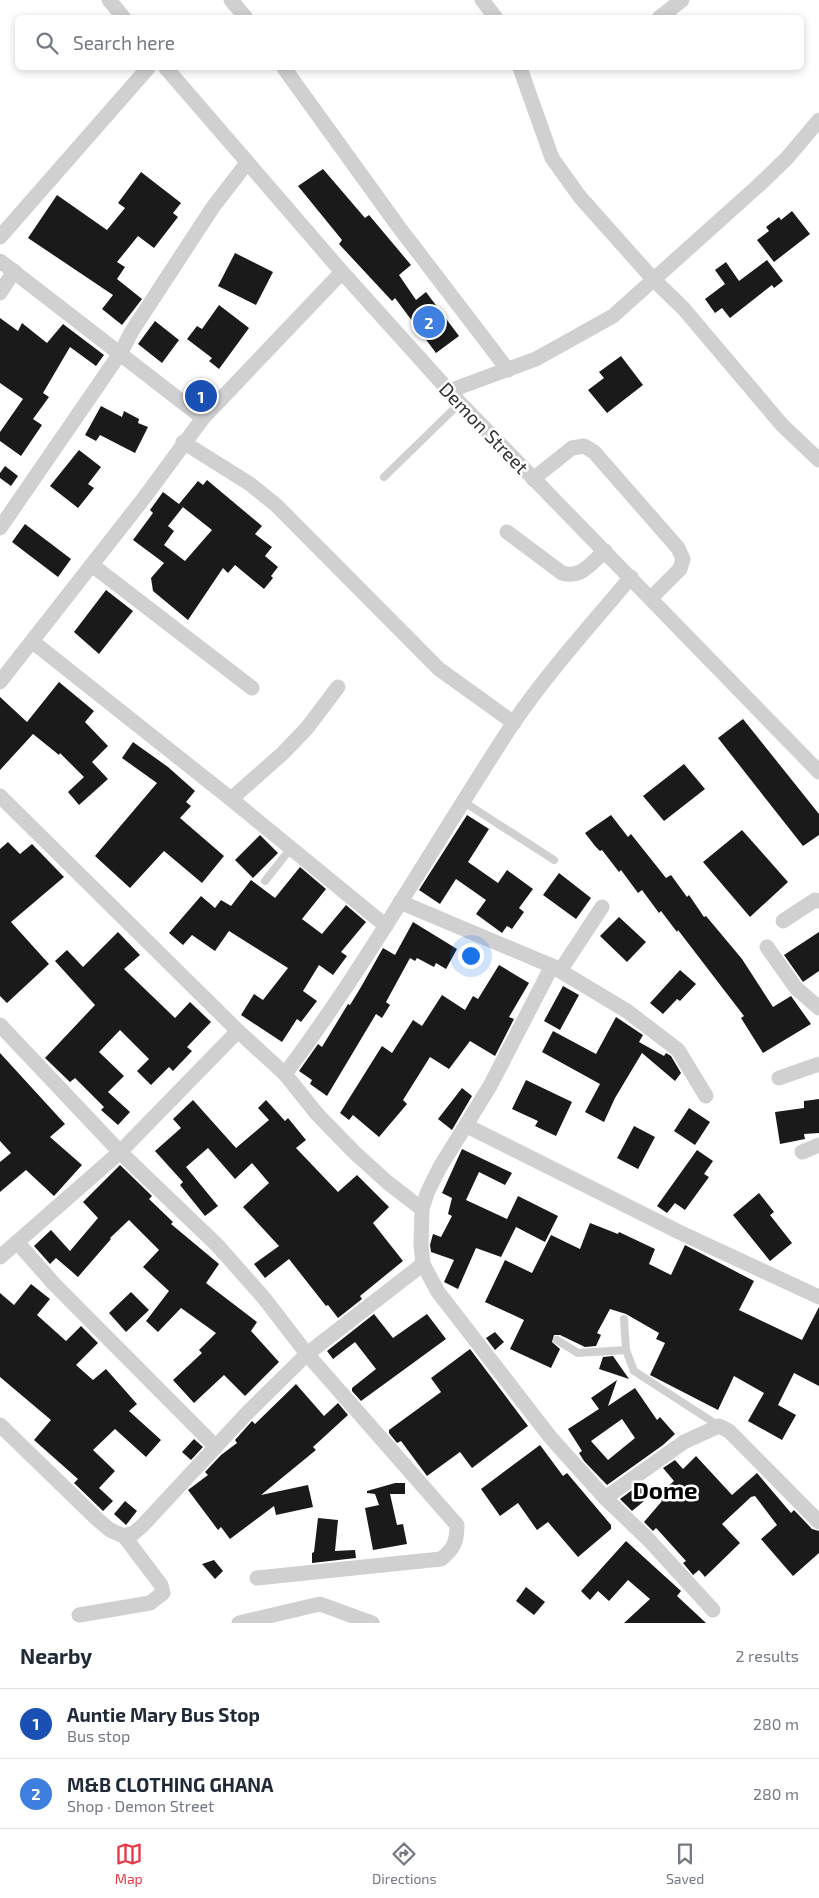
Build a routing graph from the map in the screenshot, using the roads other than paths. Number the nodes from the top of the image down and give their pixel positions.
1 (109, 0) edge
2 (231, 0) edge
3 (482, 0) edge
4 (682, 0) edge
5 (122, 15) edge
6 (244, 15) edge
7 (494, 15) edge
8 (663, 15) edge
9 (146, 70) edge
10 (168, 70) edge
11 (285, 70) edge
12 (521, 70) edge
13 (818, 122) edge
14 (247, 163) junction
15 (0, 237) edge
16 (0, 261) edge
17 (14, 271) junction
18 (342, 272) junction
19 (653, 279) junction
20 (0, 293) edge
21 (121, 352) junction
22 (508, 370) junction
23 (449, 391) junction
24 (460, 403) junction
25 (203, 418) junction
26 (183, 442) junction
27 (819, 460) edge
28 (384, 477) dead end
29 (534, 479) junction
30 (0, 528) edge
31 (507, 532) dead end
32 (605, 551) junction
33 (92, 564) junction
34 (631, 578) junction
35 (651, 598) junction
36 (33, 642) junction
37 (0, 682) edge
38 (338, 686) dead end
39 (252, 688) dead end
40 (514, 723) junction
41 (819, 772) edge
42 (0, 796) edge
43 (231, 799) junction
44 (464, 802) junction
45 (291, 848) junction
46 (554, 860) dead end
47 (265, 881) dead end
48 (819, 901) edge
49 (400, 902) junction
50 (602, 907) dead end
51 (783, 921) dead end
52 (386, 926) junction
53 (767, 947) dead end
54 (556, 968) junction
55 (819, 1008) edge
56 (0, 1024) edge
57 (238, 1031) junction
58 (819, 1064) edge
59 (285, 1074) junction
60 (779, 1078) dead end
61 (706, 1096) dead end
62 (467, 1126) junction
63 (819, 1145) edge
64 (120, 1152) junction
65 (802, 1152) dead end
66 (422, 1208) junction
67 (17, 1242) junction
68 (0, 1257) edge
69 (423, 1264) junction
70 (819, 1297) edge
71 (624, 1319) dead end
72 (556, 1340) dead end
73 (626, 1350) junction
74 (307, 1354) junction
75 (0, 1425) edge
76 (719, 1426) junction
77 (216, 1447) junction
78 (605, 1498) junction
79 (819, 1522) edge
80 (124, 1536) junction
81 (257, 1578) dead end
82 (713, 1610) dead end
83 (79, 1615) dead end
84 (239, 1623) edge
85 (372, 1623) edge

1 - 5 street
2 - 6 street
3 - 7 street
4 - 8 street
9 - 15 street
10 - 14 street, Demon Street
11 - 22 street
12 - 19 street
13 - 19 street
14 - 18 street, Demon Street
14 - 21 street
16 - 17 street
17 - 20 street
17 - 21 street
18 - 23 street, Demon Street
18 - 25 street
19 - 22 street
19 - 27 street
21 - 25 street
21 - 30 street
22 - 23 street
23 - 24 street, Demon Street
24 - 28 lane
24 - 29 street, Demon Street
25 - 26 street
26 - 33 street
26 - 40 street
29 - 32 street, Demon Street
29 - 35 street
31 - 32 street
32 - 34 street, Demon Street
33 - 36 street
33 - 39 street
34 - 35 street, Demon Street
34 - 40 street
35 - 41 street, Demon Street
36 - 37 street
36 - 43 street
38 - 43 street
40 - 44 street
42 - 57 street
43 - 45 street
44 - 46 lane
44 - 49 street
45 - 47 lane
45 - 52 street
48 - 51 street
49 - 52 street
49 - 54 street
50 - 54 street
52 - 59 street
53 - 55 street
54 - 61 street
54 - 62 street
56 - 64 street
57 - 59 street
57 - 64 street
58 - 60 street
59 - 66 street
62 - 66 street
62 - 70 street
63 - 65 street
64 - 67 street
64 - 74 street
66 - 69 street
67 - 68 street
67 - 77 street
69 - 74 street
69 - 78 street
71 - 73 lane
72 - 73 lane
73 - 76 lane
74 - 77 street
74 - 81 street
75 - 80 street
76 - 78 street
76 - 79 street
77 - 80 street
78 - 82 street
80 - 83 street
84 - 85 street

